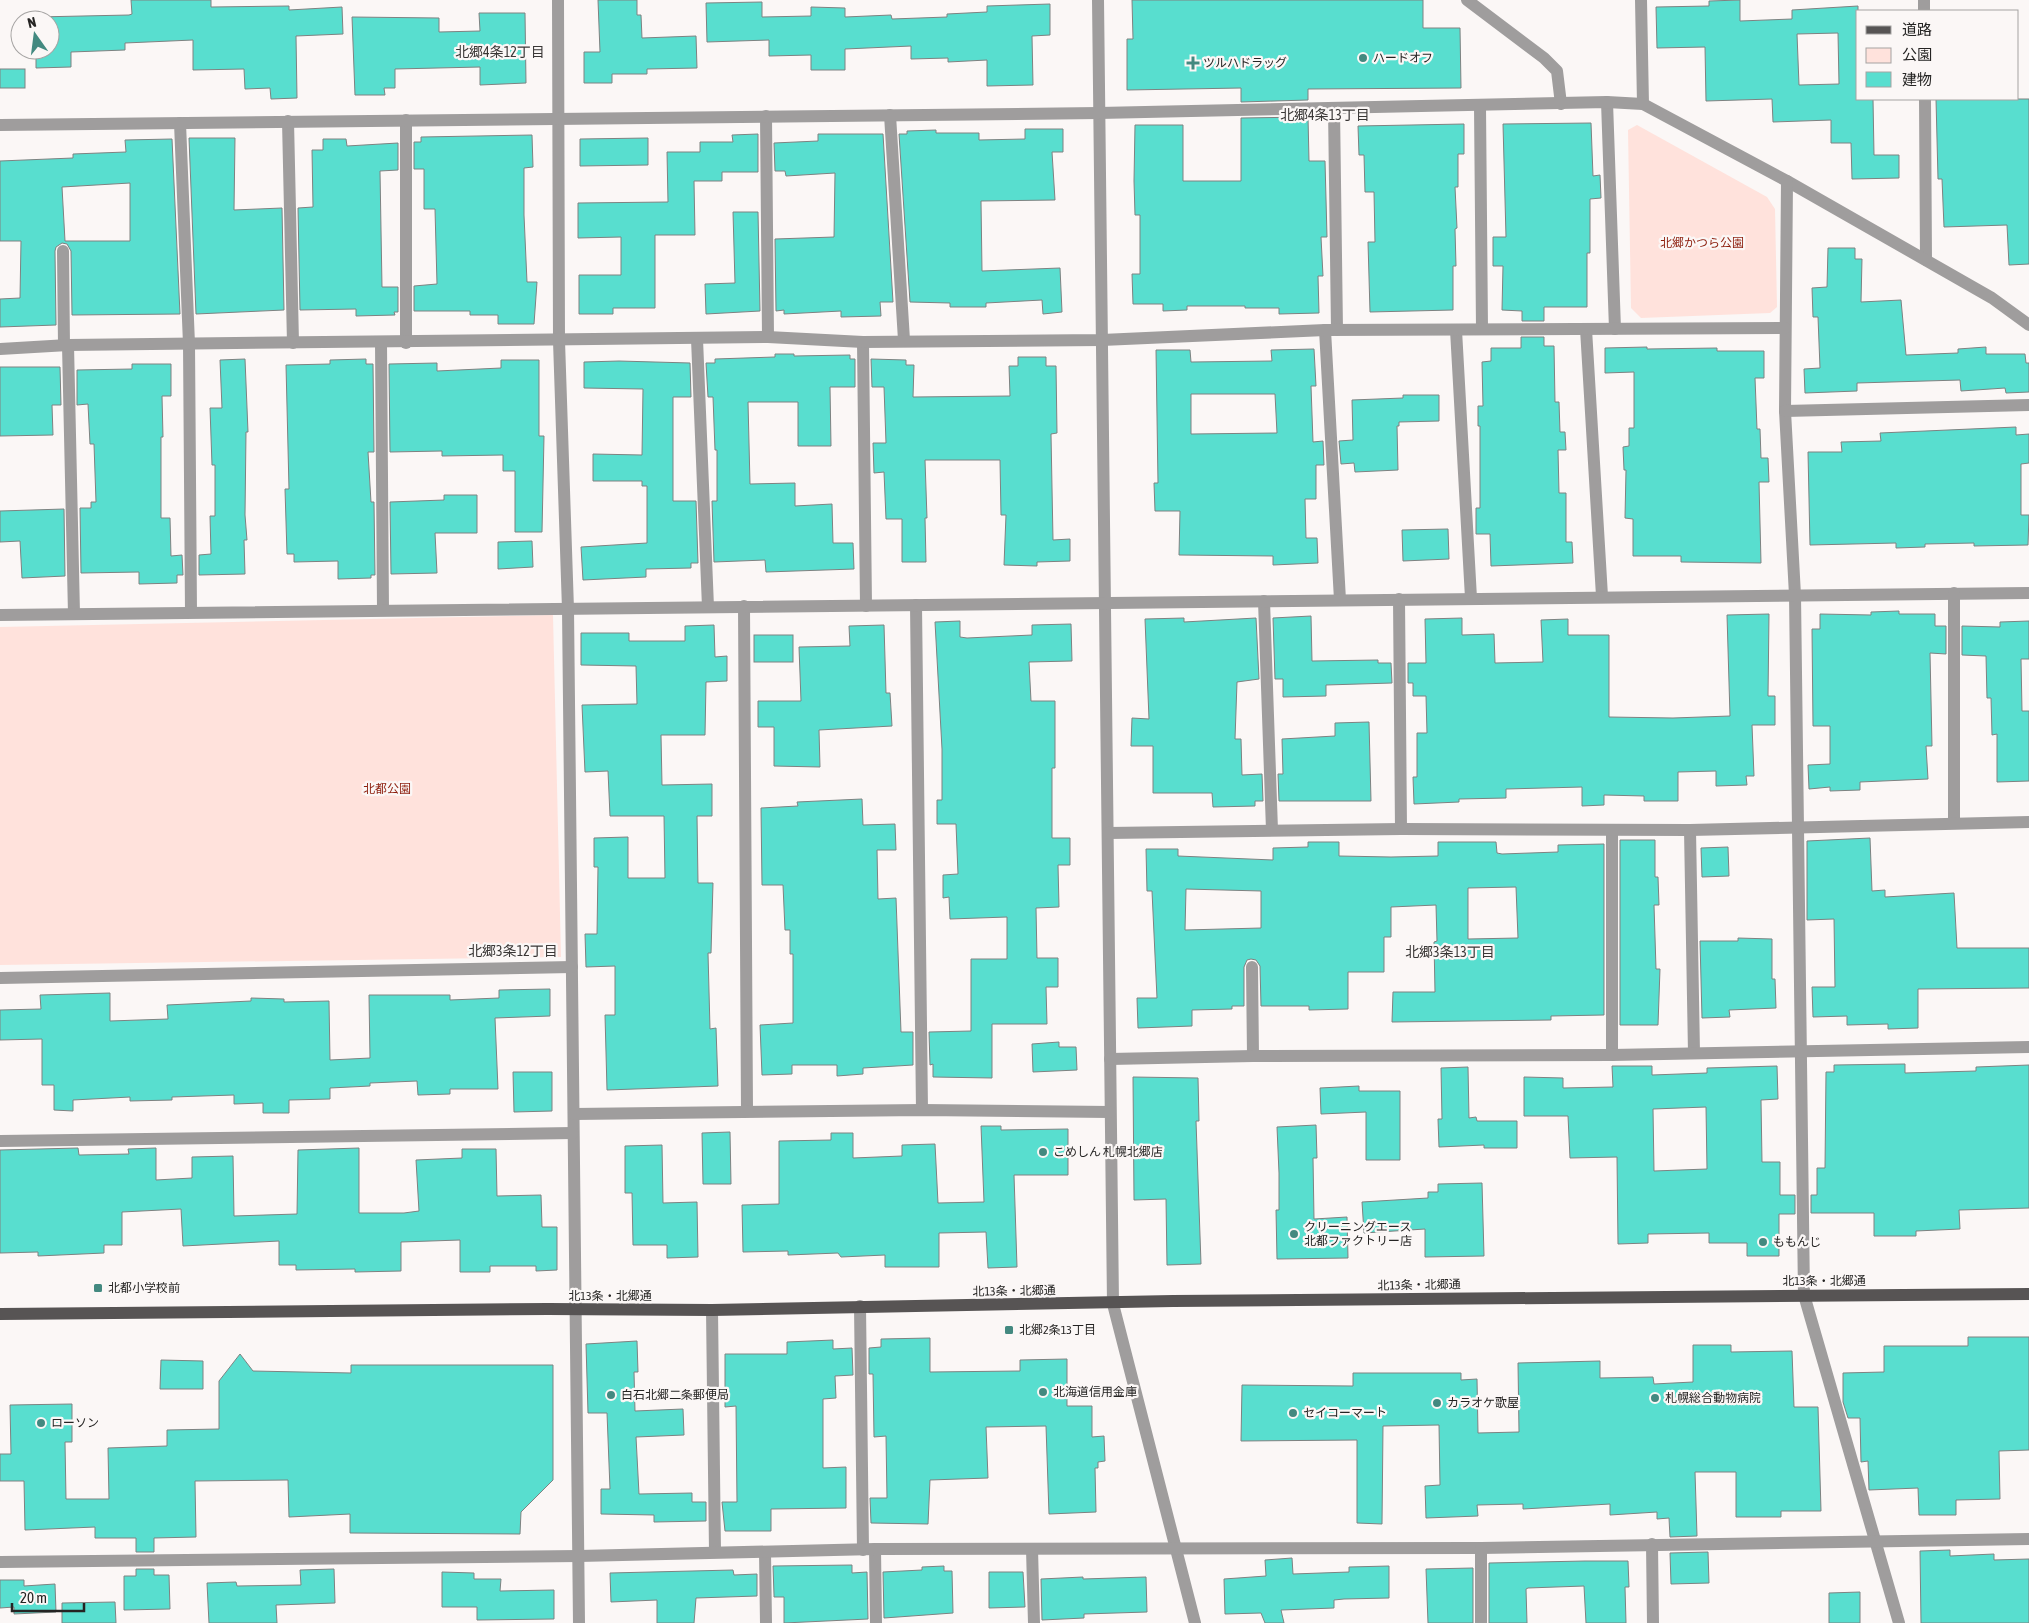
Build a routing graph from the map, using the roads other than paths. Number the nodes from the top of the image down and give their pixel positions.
1 (558, 0) edge
2 (1098, 0) edge
3 (1467, 0) edge
4 (1642, 0) edge
5 (1924, 100) edge
6 (1607, 102) junction
7 (1562, 104) junction
8 (1643, 104) junction
9 (1480, 106) junction
10 (1334, 108) junction
11 (1099, 113) junction
12 (890, 115) junction
13 (766, 116) junction
14 (557, 118) junction
15 (406, 120) junction
16 (288, 121) junction
17 (180, 122) junction
18 (0, 125) edge
19 (1787, 181) junction
20 (63, 251) dead end
21 (1926, 260) junction
22 (2029, 325) edge
23 (1785, 328) junction
24 (1482, 329) junction
25 (1586, 329) junction
26 (1615, 329) junction
27 (1331, 330) junction
28 (1456, 330) junction
29 (768, 337) junction
30 (697, 339) junction
31 (904, 340) junction
32 (1102, 340) junction
33 (559, 341) junction
34 (863, 342) junction
35 (293, 343) junction
36 (381, 343) junction
37 (406, 343) junction
38 (189, 344) junction
39 (66, 345) junction
40 (0, 349) edge
41 (2029, 405) edge
42 (1785, 411) junction
43 (2029, 593) edge
44 (1954, 594) junction
45 (1795, 595) junction
46 (1602, 596) junction
47 (1471, 598) junction
48 (1399, 599) junction
49 (1340, 600) junction
50 (1264, 601) junction
51 (1105, 602) junction
52 (916, 605) junction
53 (744, 606) junction
54 (866, 606) junction
55 (708, 607) junction
56 (568, 609) junction
57 (383, 610) junction
58 (191, 612) junction
59 (74, 614) junction
60 (0, 615) edge
61 (2029, 822) edge
62 (1954, 823) junction
63 (1796, 828) junction
64 (1401, 829) junction
65 (1272, 830) junction
66 (1612, 830) junction
67 (1690, 830) junction
68 (1108, 832) junction
69 (572, 967) junction
70 (1252, 967) dead end
71 (0, 978) edge
72 (2029, 1047) edge
73 (1800, 1051) junction
74 (1694, 1053) junction
75 (1612, 1055) junction
76 (1253, 1056) junction
77 (1110, 1059) junction
78 (922, 1110) junction
79 (747, 1111) junction
80 (1110, 1112) junction
81 (574, 1114) junction
82 (573, 1132) junction
83 (0, 1141) edge
84 (2029, 1294) edge
85 (1804, 1295) junction
86 (1113, 1304) junction
87 (860, 1306) junction
88 (574, 1310) junction
89 (712, 1310) junction
90 (0, 1314) edge
91 (2029, 1539) edge
92 (1874, 1540) junction
93 (1652, 1544) junction
94 (1175, 1547) junction
95 (1481, 1548) junction
96 (869, 1549) junction
97 (1032, 1549) junction
98 (716, 1552) junction
99 (765, 1552) junction
100 (579, 1556) junction
101 (0, 1562) edge
102 (578, 1623) edge
103 (766, 1623) edge
104 (876, 1623) edge
105 (1034, 1623) edge
106 (1195, 1623) edge
107 (1481, 1623) edge
108 (1653, 1623) edge
109 (1898, 1623) edge

1 - 14 street
2 - 11 street
3 - 7 street
4 - 8 street
5 - 21 street
6 - 7 street
6 - 8 street
6 - 26 street
7 - 9 street
8 - 19 street
9 - 10 street
9 - 24 street
10 - 11 street
10 - 27 street
11 - 12 street
11 - 32 street
12 - 13 street
12 - 31 street
13 - 14 street
13 - 29 street
14 - 15 street
14 - 33 street
15 - 16 street
15 - 37 street
16 - 17 street
16 - 35 street
17 - 18 street
17 - 38 street
19 - 21 street
19 - 23 street
20 - 39 street
21 - 22 street
23 - 26 street
23 - 42 street
24 - 25 street
24 - 28 street
25 - 26 street
25 - 46 street
27 - 28 street
27 - 32 street
27 - 49 street
28 - 47 street
29 - 30 street
29 - 34 street
30 - 33 street
30 - 55 street
31 - 32 street
31 - 34 street
32 - 51 street
33 - 37 street
33 - 56 street
34 - 54 street
35 - 36 street
35 - 38 street
36 - 37 street
36 - 57 street
38 - 39 street
38 - 58 street
39 - 40 street
39 - 59 street
41 - 42 street
42 - 45 street
43 - 44 street
44 - 45 street
44 - 62 street
45 - 46 street
45 - 63 street
46 - 47 street
47 - 48 street
48 - 49 street
48 - 64 street
49 - 50 street
50 - 51 street
50 - 65 street
51 - 52 street
51 - 68 street
52 - 54 street
52 - 78 street
53 - 54 street
53 - 55 street
53 - 79 street
55 - 56 street
56 - 57 street
56 - 69 street
57 - 58 street
58 - 59 street
59 - 60 street
61 - 62 street
62 - 63 street
63 - 67 street
63 - 73 street
64 - 65 street
64 - 66 street
65 - 68 street
66 - 67 street
66 - 75 street
67 - 74 street
68 - 77 street
69 - 71 street
69 - 81 street
70 - 76 street
72 - 73 street
73 - 74 street
73 - 85 street
74 - 75 street
75 - 76 street
76 - 77 street
77 - 80 street
78 - 79 street
78 - 80 street
79 - 81 street
80 - 86 street
81 - 82 street
82 - 83 street
82 - 88 street
84 - 85 main road, 北13条・北郷通
85 - 86 main road, 北13条・北郷通
85 - 92 street
86 - 87 main road, 北13条・北郷通
86 - 94 street
87 - 89 main road, 北13条・北郷通
87 - 96 street
88 - 89 main road, 北13条・北郷通
88 - 90 main road, 北13条・北郷通
88 - 100 street
89 - 98 street
91 - 92 street
92 - 93 street
92 - 109 street
93 - 95 street
93 - 108 street
94 - 95 street
94 - 97 street
94 - 106 street
95 - 107 street
96 - 97 street
96 - 99 street
96 - 104 street
97 - 105 street
98 - 99 street
98 - 100 street
99 - 103 street
100 - 101 street
100 - 102 street

